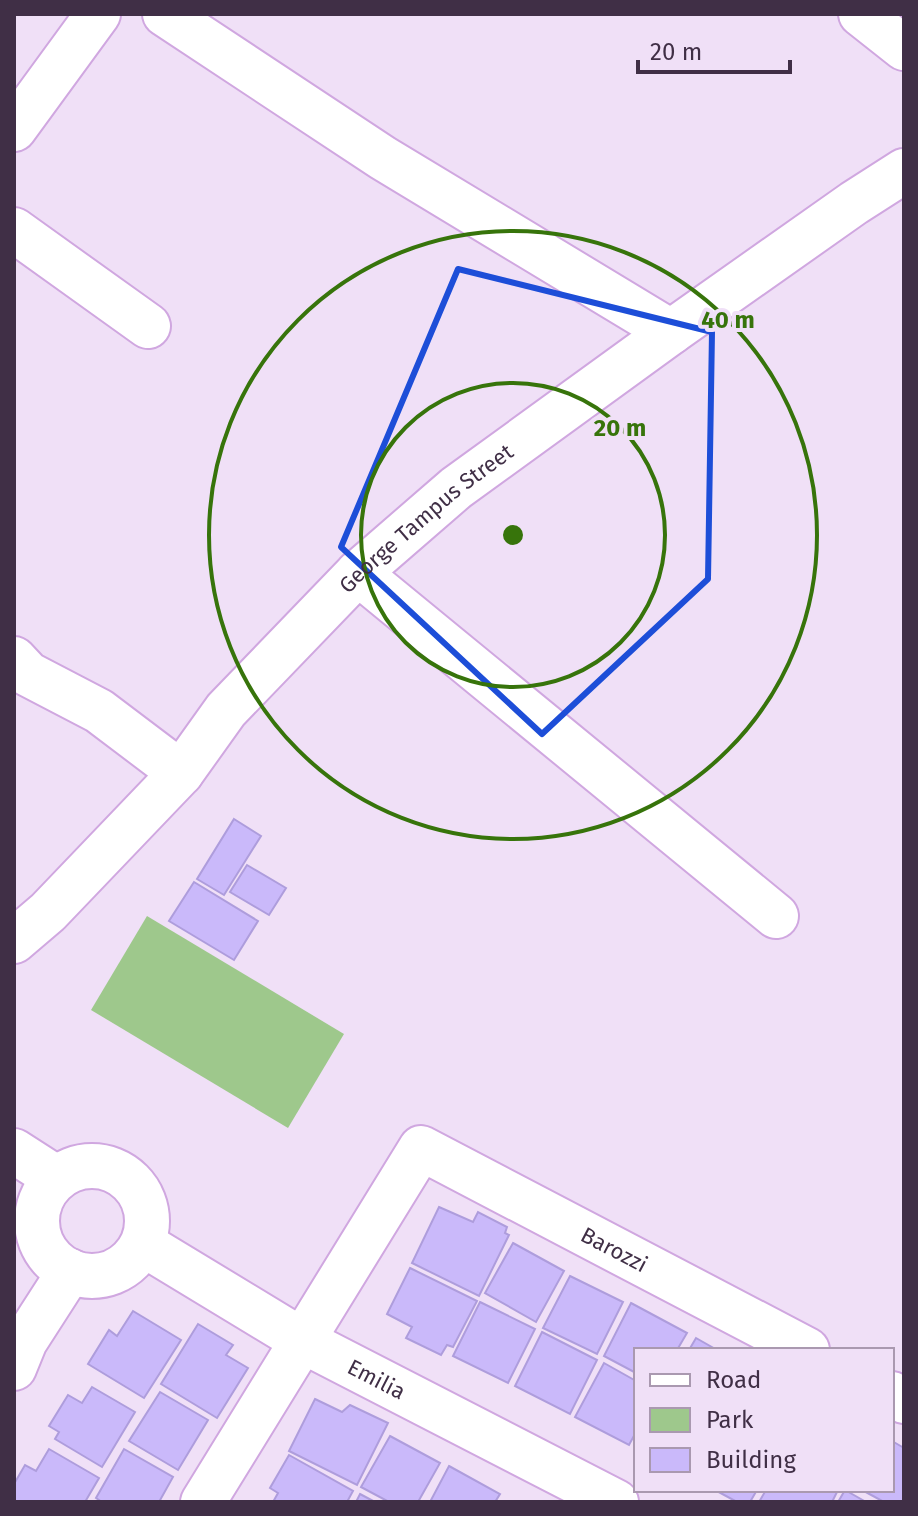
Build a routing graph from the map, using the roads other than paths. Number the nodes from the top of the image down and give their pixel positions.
1 (98, 14) edge
2 (165, 14) edge
3 (861, 14) edge
4 (904, 48) edge
5 (14, 129) edge
6 (904, 171) edge
7 (14, 230) edge
8 (148, 326) dead end
9 (671, 332) junction
10 (358, 573) junction
11 (14, 659) edge
12 (181, 773) junction
13 (776, 916) dead end
14 (14, 941) edge
15 (14, 1151) edge
16 (56, 1178) junction
17 (25, 1222) edge
18 (143, 1244) junction
19 (70, 1271) junction
20 (303, 1341) junction
21 (803, 1348) edge
22 (18, 1350) edge
23 (203, 1502) edge
24 (616, 1502) edge

1 - 5 street
2 - 9 street
3 - 4 street
6 - 9 street, George Tampus Street
7 - 8 street
9 - 10 street, George Tampus Street
10 - 12 street, George Tampus Street
10 - 13 street
11 - 12 street
12 - 14 street, George Tampus Street
15 - 16 street
16 - 17 street
16 - 18 street
17 - 19 street
18 - 19 street
18 - 20 street, Emilia
19 - 22 street
20 - 21 street, Barozzi
20 - 23 street
20 - 24 street, Emilia

